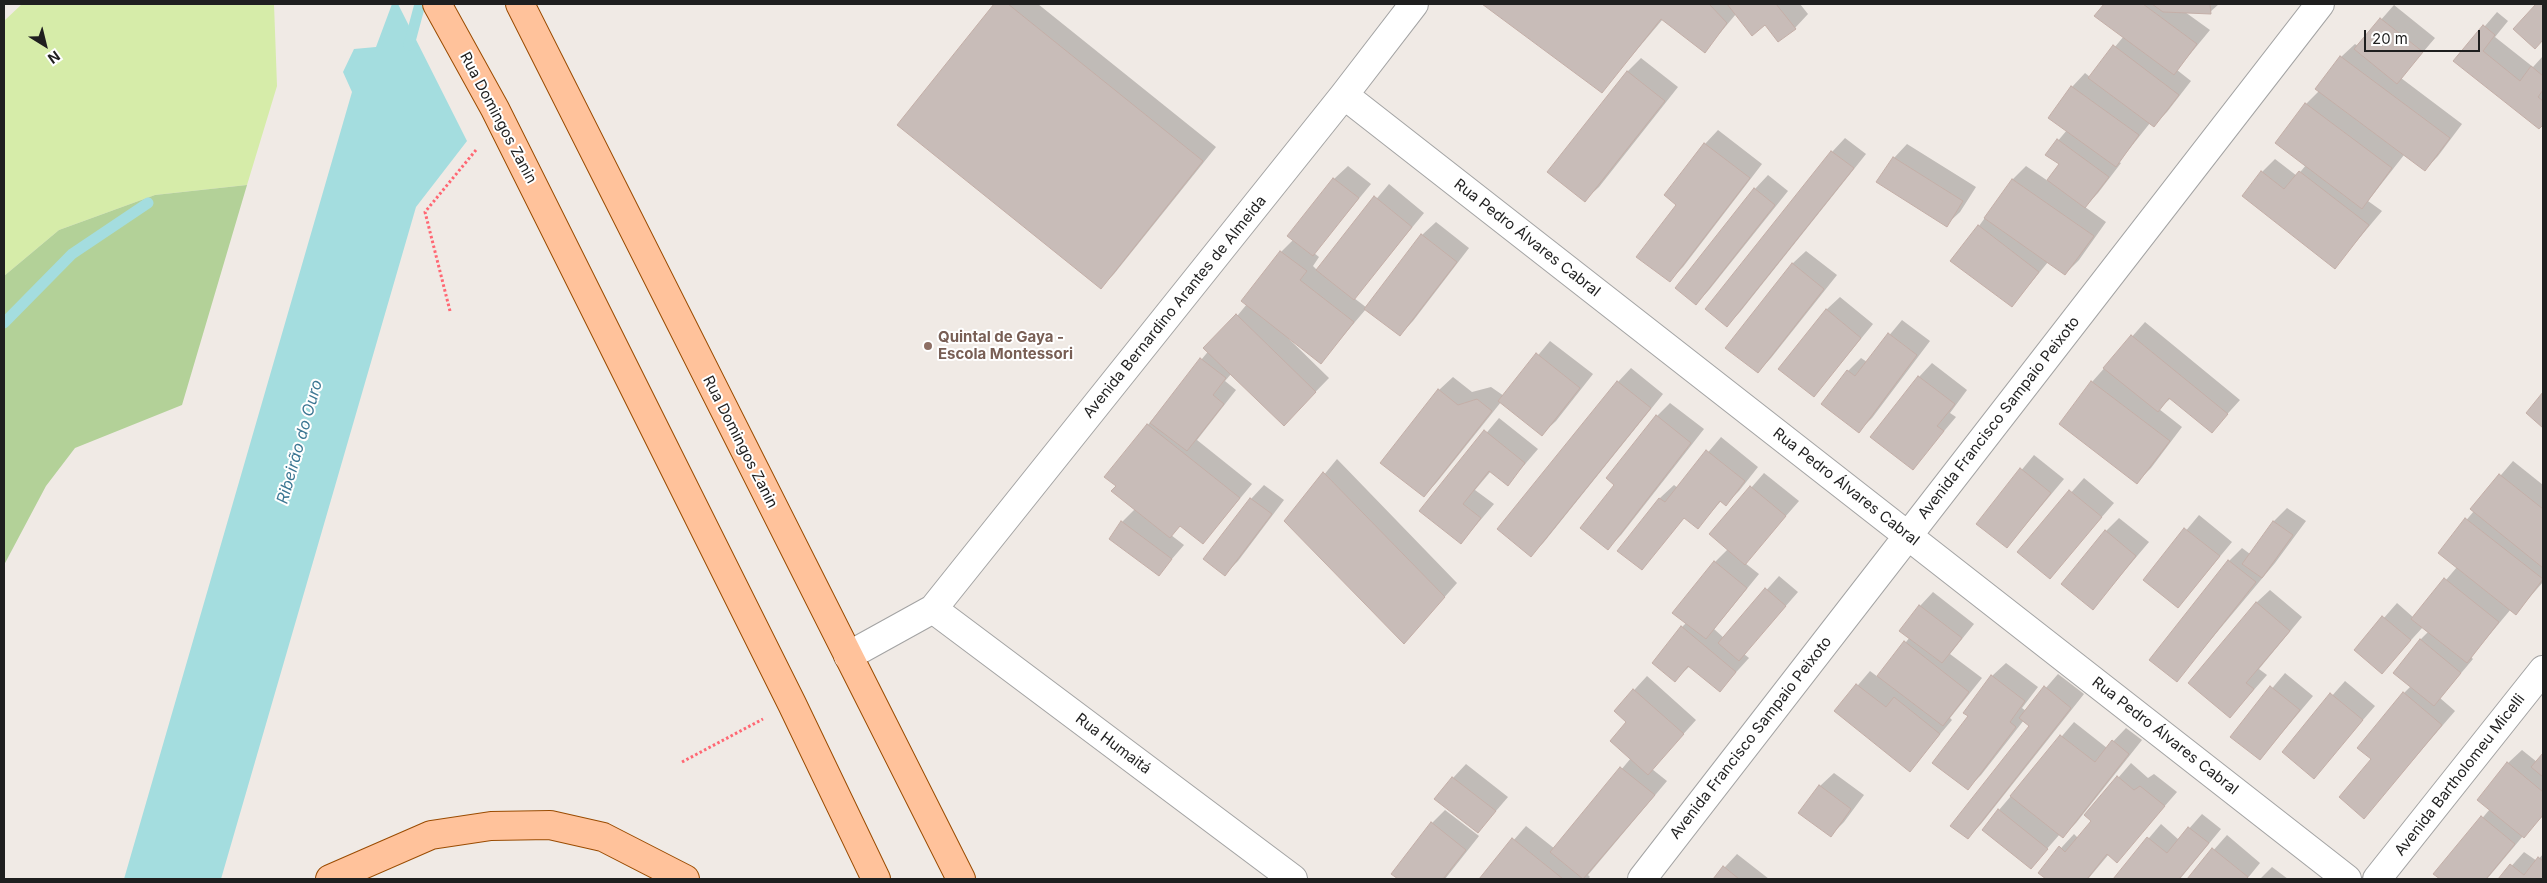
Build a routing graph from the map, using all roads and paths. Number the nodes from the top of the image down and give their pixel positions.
1 (437, 4) edge
2 (1414, 4) edge
3 (2320, 4) edge
4 (526, 16) edge
5 (1344, 95) junction
6 (474, 153) dead end
7 (450, 311) dead end
8 (1908, 536) junction
9 (933, 609) junction
10 (848, 656) junction
11 (2543, 670) edge
12 (792, 704) junction
13 (682, 762) dead end
14 (330, 879) edge
15 (685, 879) edge
16 (876, 879) edge
17 (960, 879) edge
18 (1293, 879) edge
19 (1642, 879) edge
20 (2347, 879) edge
21 (2377, 879) edge

1 - 12 main road, Rua Domingos Zanin
2 - 5 street, Avenida Bernardino Arantes de Almeida
3 - 8 street, Avenida Francisco Sampaio Peixoto
4 - 10 main road, Rua Domingos Zanin
5 - 8 street, Rua Pedro Álvares Cabral
5 - 9 street, Avenida Bernardino Arantes de Almeida
6 - 7 path
8 - 19 street, Avenida Francisco Sampaio Peixoto
8 - 20 street, Rua Pedro Álvares Cabral
9 - 10 street
9 - 18 street, Rua Humaitá
10 - 17 main road, Rua Domingos Zanin
11 - 21 street, Avenida Bartholomeu Micelli
12 - 13 path
12 - 16 main road, Rua Domingos Zanin
14 - 15 main road

